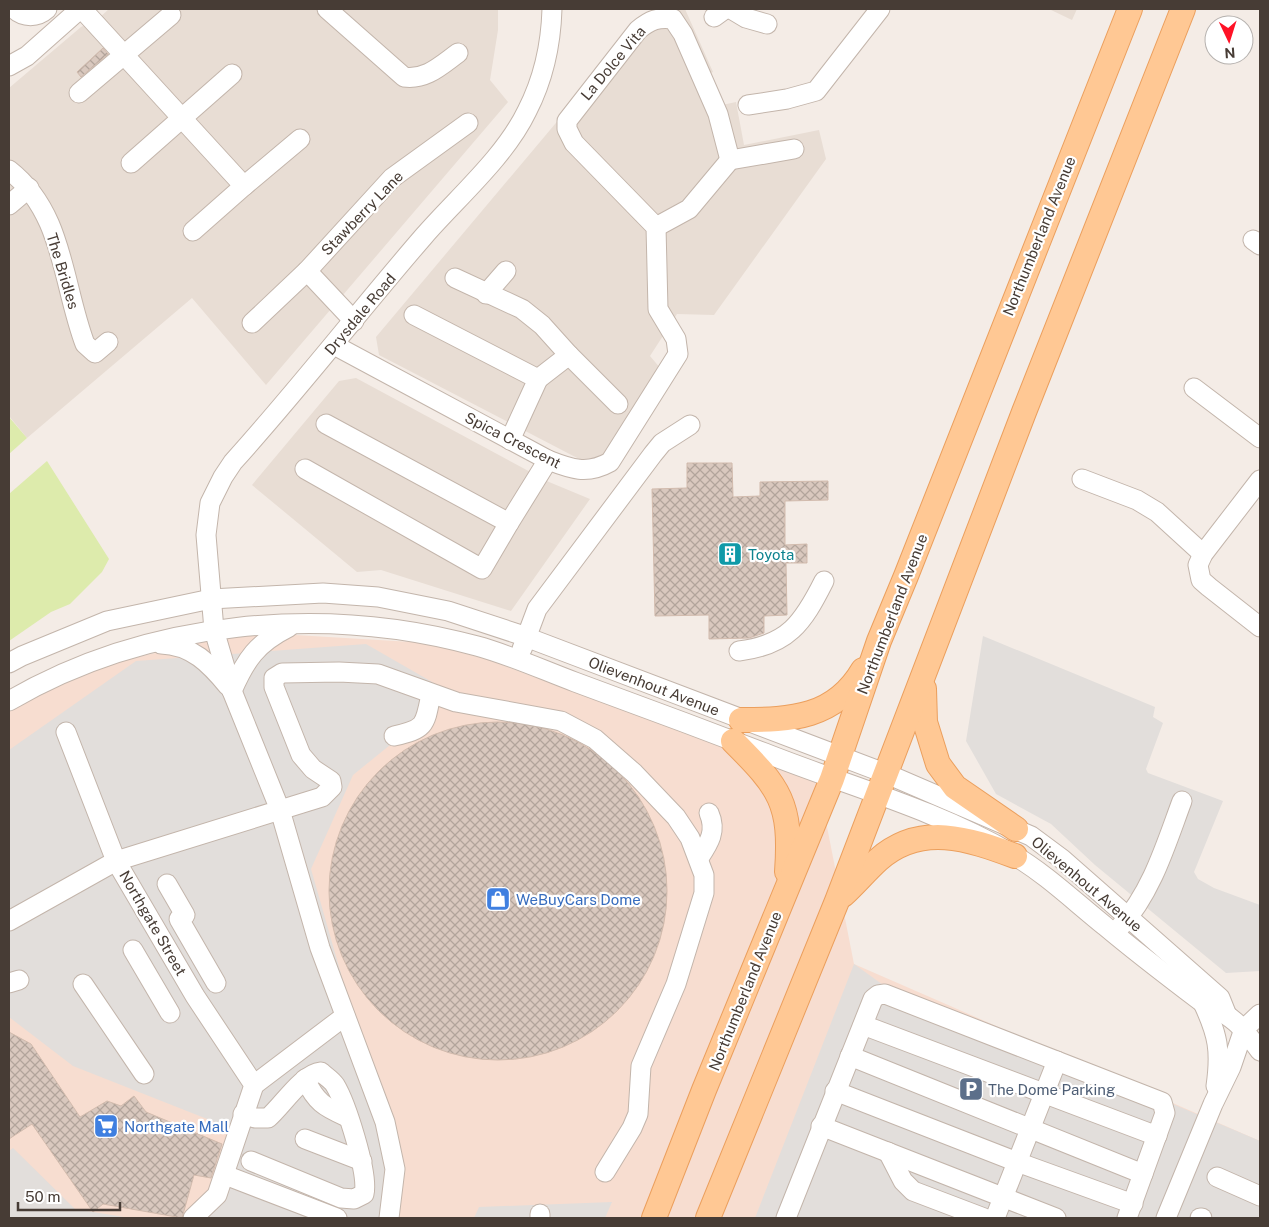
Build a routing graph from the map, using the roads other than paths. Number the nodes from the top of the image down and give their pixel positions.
1 (14, 9) edge
2 (47, 9) edge
3 (81, 9) edge
4 (327, 9) edge
5 (552, 9) edge
6 (731, 9) edge
7 (880, 9) edge
8 (1130, 9) edge
9 (1183, 9) edge
10 (170, 15) dead end
11 (768, 24) dead end
12 (458, 53) dead end
13 (124, 55) junction
14 (9, 66) edge
15 (232, 74) dead end
16 (79, 93) dead end
17 (748, 105) dead end
18 (182, 117) junction
19 (468, 123) dead end
20 (300, 139) dead end
21 (794, 149) dead end
22 (730, 160) junction
23 (131, 163) dead end
24 (9, 170) edge
25 (244, 186) junction
26 (29, 188) junction
27 (9, 206) edge
28 (656, 227) junction
29 (193, 231) dead end
30 (307, 271) junction
31 (506, 271) dead end
32 (455, 278) dead end
33 (486, 294) junction
34 (414, 315) dead end
35 (354, 322) junction
36 (252, 323) dead end
37 (334, 345) junction
38 (97, 353) dead end
39 (569, 355) junction
40 (538, 379) junction
41 (1194, 388) dead end
42 (618, 404) dead end
43 (326, 424) dead end
44 (690, 425) dead end
45 (1260, 438) edge
46 (510, 440) junction
47 (548, 460) junction
48 (305, 469) dead end
49 (1082, 480) dead end
50 (1260, 480) edge
51 (509, 523) junction
52 (1203, 554) junction
53 (824, 581) dead end
54 (211, 599) junction
55 (295, 624) junction
56 (1260, 627) edge
57 (214, 630) junction
58 (527, 638) junction
59 (879, 640) junction
60 (154, 644) junction
61 (739, 651) dead end
62 (517, 661) junction
63 (9, 663) edge
64 (924, 677) junction
65 (232, 691) junction
66 (431, 694) junction
67 (9, 701) edge
68 (737, 730) junction
69 (66, 732) dead end
70 (394, 736) dead end
71 (840, 757) junction
72 (832, 780) junction
73 (883, 785) junction
74 (1182, 801) dead end
75 (280, 810) junction
76 (709, 813) dead end
77 (1016, 829) junction
78 (1015, 856) junction
79 (699, 858) junction
80 (116, 861) junction
81 (167, 884) dead end
82 (786, 891) junction
83 (837, 901) junction
84 (1129, 918) junction
85 (9, 921) edge
86 (1114, 934) junction
87 (133, 950) dead end
88 (216, 983) dead end
89 (83, 984) dead end
90 (1203, 1003) junction
91 (170, 1013) dead end
92 (1226, 1013) junction
93 (1260, 1014) edge
94 (345, 1016) junction
95 (863, 1025) junction
96 (1244, 1029) junction
97 (1260, 1051) edge
98 (850, 1056) junction
99 (1057, 1061) junction
100 (144, 1074) dead end
101 (254, 1085) junction
102 (835, 1091) junction
103 (1044, 1094) junction
104 (1213, 1104) junction
105 (244, 1114) junction
106 (821, 1126) junction
107 (1030, 1130) junction
108 (1157, 1136) junction
109 (305, 1139) dead end
110 (888, 1152) junction
111 (251, 1161) dead end
112 (362, 1161) junction
113 (1017, 1162) junction
114 (605, 1172) dead end
115 (1143, 1174) junction
116 (225, 1175) junction
117 (1217, 1177) dead end
118 (1260, 1196) edge
119 (1002, 1197) junction
120 (1130, 1211) edge
121 (193, 1218) edge
122 (336, 1218) edge
123 (388, 1218) edge
124 (654, 1218) edge
125 (708, 1218) edge
126 (786, 1218) edge
127 (984, 1218) edge
128 (995, 1218) edge
129 (1056, 1218) edge
130 (1166, 1218) edge

1 - 2 street
3 - 13 street
3 - 14 street
4 - 12 street
5 - 35 street, Drysdale Road
6 - 11 street
7 - 17 street
8 - 59 main road, Northumberland Avenue
9 - 64 main road
10 - 13 street
13 - 16 street
13 - 18 street
15 - 18 street
18 - 23 street
18 - 25 street
19 - 30 street, Stawberry Lane
20 - 25 street
21 - 22 street
22 - 28 street
22 - 28 street, La Dolce Vita
24 - 26 street, The Bridles
25 - 29 street
26 - 27 street
26 - 38 street, The Bridles
28 - 47 street, Spica Crescent
30 - 35 street
30 - 36 street, Stawberry Lane
31 - 33 street
32 - 33 street
33 - 39 street
34 - 40 street
35 - 37 street, Drysdale Road
37 - 46 street, Spica Crescent
37 - 54 street, Drysdale Road
39 - 40 street
39 - 42 street
40 - 46 street
41 - 45 street
43 - 51 street
44 - 58 street
46 - 47 street, Spica Crescent
47 - 51 street
48 - 51 street
49 - 52 street
50 - 52 street
52 - 56 street
53 - 61 street
54 - 57 street, Drysdale Road
54 - 58 street, Olievenhout Avenue
54 - 63 street, Olievenhout Avenue
55 - 57 street, Olievenhout Avenue
55 - 62 street, Olievenhout Avenue
55 - 65 street
57 - 60 street, Olievenhout Avenue
57 - 65 street
58 - 62 street
58 - 68 street, Olievenhout Avenue
59 - 68 main road
59 - 71 main road, Northumberland Avenue
60 - 65 street
60 - 67 street, Olievenhout Avenue
62 - 68 street, Olievenhout Avenue
64 - 73 main road
64 - 77 main road
65 - 75 street
66 - 70 street
66 - 75 street, Northgate Street
66 - 79 street
68 - 71 street, Olievenhout Avenue
68 - 72 street, Olievenhout Avenue
68 - 82 main road
69 - 80 street
71 - 72 main road, Northumberland Avenue
71 - 73 street, Olievenhout Avenue
72 - 73 street, Olievenhout Avenue
72 - 82 main road, Northumberland Avenue
73 - 77 street, Olievenhout Avenue
73 - 78 street, Olievenhout Avenue
73 - 83 main road
74 - 84 street
75 - 80 street, Northgate Street
75 - 94 street
76 - 79 street
77 - 84 street, Olievenhout Avenue
78 - 83 main road
78 - 86 street, Olievenhout Avenue
79 - 114 street
80 - 85 street
80 - 101 street, Northgate Street
81 - 88 street
82 - 124 main road, Northumberland Avenue
83 - 125 main road
84 - 86 street
84 - 92 street, Olievenhout Avenue
86 - 90 street, Olievenhout Avenue
87 - 91 street
89 - 100 street
90 - 92 street, Olievenhout Avenue
90 - 104 street
92 - 96 street, Olievenhout Avenue
93 - 96 street
94 - 101 street
94 - 123 street
95 - 98 street
95 - 99 street
95 - 103 street
96 - 97 street, Olievenhout Avenue
96 - 104 street
98 - 102 street
98 - 107 street
99 - 103 street
99 - 108 street
101 - 105 street
102 - 106 street
102 - 113 street
103 - 107 street
103 - 108 street
104 - 130 street
105 - 112 street
105 - 116 street
106 - 110 street
106 - 126 street
107 - 113 street
107 - 115 street
108 - 115 street
109 - 112 street
110 - 119 street
110 - 127 street
111 - 112 street
113 - 119 street
113 - 120 street
115 - 120 street
116 - 121 street
116 - 122 street
117 - 118 street
119 - 128 street
119 - 129 street

